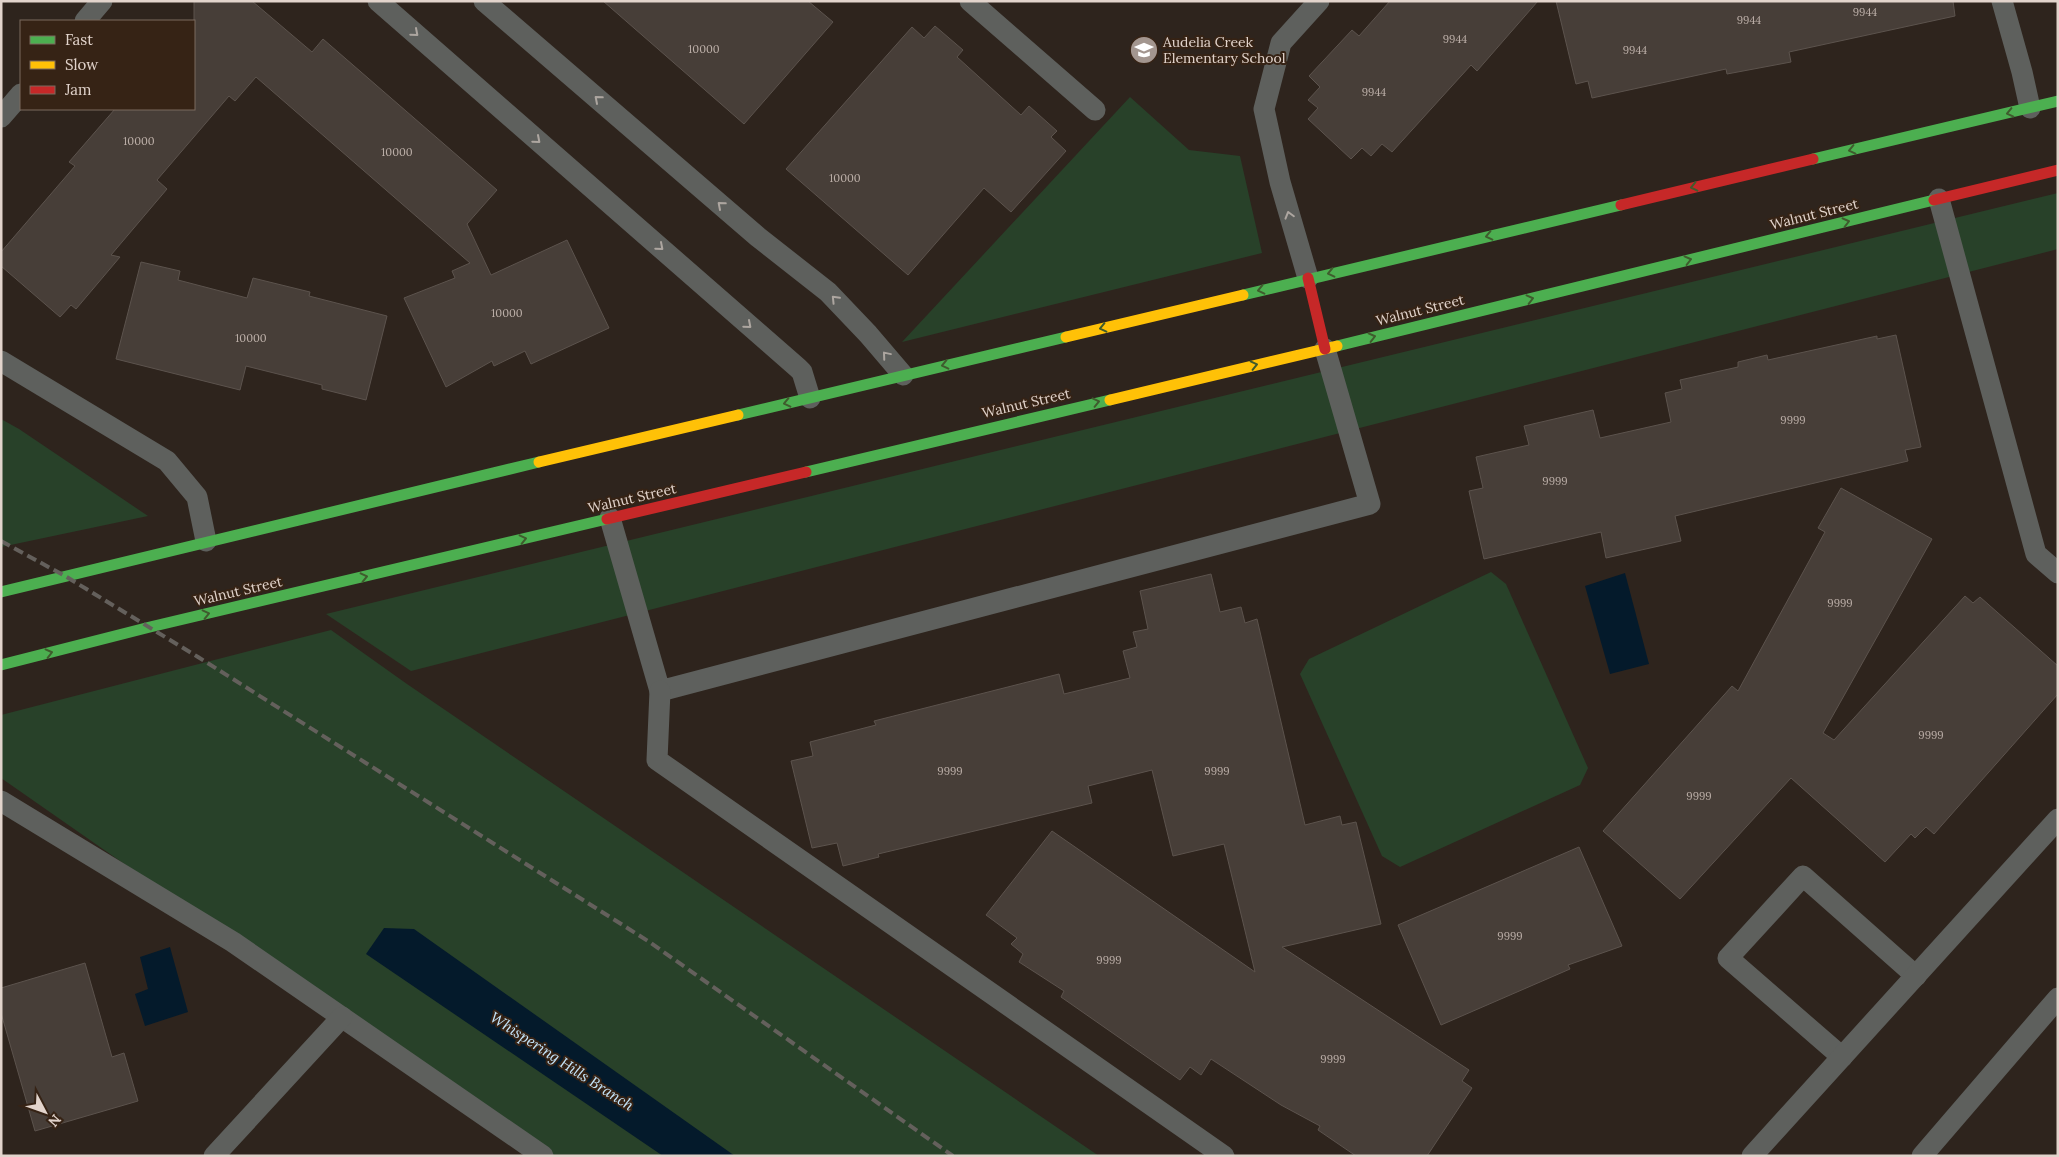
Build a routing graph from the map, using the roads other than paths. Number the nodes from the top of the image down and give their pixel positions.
1 (102, 1) edge
2 (378, 1) edge
3 (484, 1) edge
4 (970, 1) edge
5 (1319, 1) edge
6 (2002, 1) edge
7 (86, 20) edge
8 (20, 95) edge
9 (2058, 101) edge
10 (2030, 108) junction
11 (1095, 110) dead end
12 (1, 117) edge
13 (2058, 170) edge
14 (1939, 199) junction
15 (1308, 278) junction
16 (1325, 349) junction
17 (1, 360) edge
18 (904, 375) junction
19 (810, 398) junction
20 (610, 518) junction
21 (206, 541) junction
22 (2058, 573) edge
23 (1, 592) edge
24 (1, 665) edge
25 (660, 691) junction
26 (1, 801) edge
27 (2058, 820) edge
28 (1916, 976) junction
29 (2058, 998) edge
30 (342, 1017) junction
31 (1842, 1057) junction
32 (214, 1156) edge
33 (543, 1156) edge
34 (1224, 1156) edge
35 (1752, 1156) edge
36 (1922, 1156) edge

1 - 7 lane
2 -> 19 lane
18 -> 3 lane
4 - 11 lane
15 -> 5 lane
6 - 10 lane
8 - 12 lane
9 - 10 main road
10 -> 15 main road
13 - 14 main road, Walnut Street
16 -> 14 main road, Walnut Street
14 - 22 lane
15 - 16 main road
15 -> 18 main road
20 -> 16 main road, Walnut Street
16 - 25 lane
17 - 21 lane
18 - 19 main road
19 -> 21 main road
24 -> 20 main road, Walnut Street
20 - 25 lane
21 - 23 main road
25 - 34 lane
26 - 30 lane
27 - 28 lane
28 - 31 lane
28 - 31 lane
29 - 36 lane
30 - 32 lane
30 - 33 lane
31 - 35 lane

